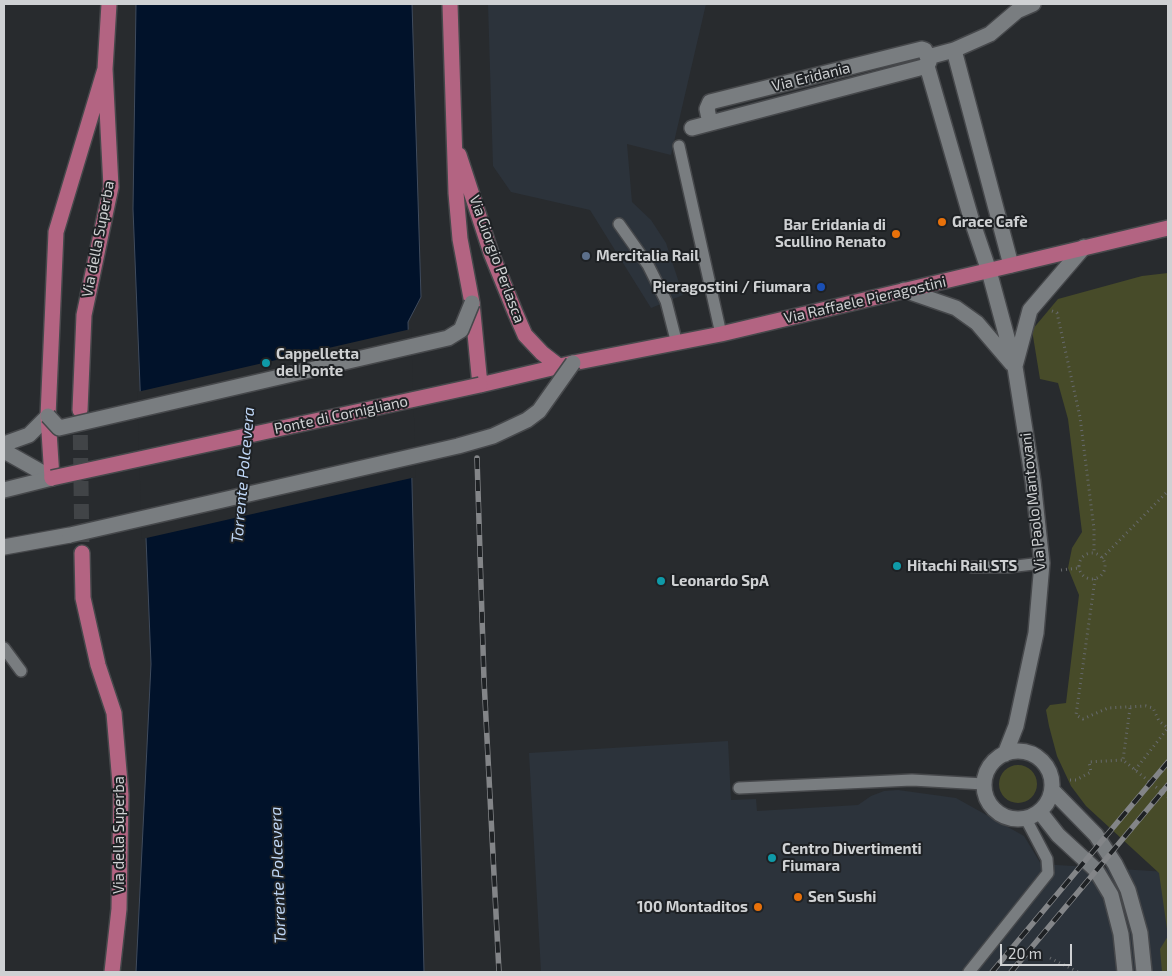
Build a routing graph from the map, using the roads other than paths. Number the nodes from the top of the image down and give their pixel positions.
1 (109, 4) edge
2 (450, 4) edge
3 (1033, 4) edge
4 (954, 50) junction
5 (928, 61) junction
6 (105, 69) junction
7 (807, 77) junction
8 (811, 96) junction
9 (710, 122) junction
10 (692, 128) dead end
11 (454, 139) junction
12 (678, 146) dead end
13 (619, 224) dead end
14 (1168, 228) edge
15 (1084, 247) junction
16 (1011, 265) junction
17 (989, 271) junction
18 (904, 290) junction
19 (472, 303) junction
20 (721, 334) junction
21 (677, 344) junction
22 (567, 365) junction
23 (1015, 367) junction
24 (480, 385) junction
25 (80, 410) tunnel mouth
26 (48, 416) junction
27 (4, 444) edge
28 (4, 451) edge
29 (52, 478) junction
30 (5, 490) edge
31 (4, 547) edge
32 (82, 553) tunnel mouth
33 (1042, 563) junction
34 (972, 567) dead end
35 (4, 648) edge
36 (22, 671) dead end
37 (1016, 726) junction
38 (1028, 753) junction
39 (1005, 754) junction
40 (984, 784) junction
41 (1052, 785) junction
42 (739, 788) dead end
43 (1033, 815) junction
44 (112, 972) edge
45 (969, 972) edge
46 (1124, 972) edge
47 (1144, 972) edge

1 - 6 main road
2 - 11 main road, Via Giorgio Perlasca
3 - 4 street, Via Eridania
4 - 5 street, Via Eridania
4 - 16 street
5 - 7 street, Via Eridania
5 - 8 street, Via Eridania
5 - 17 street
6 - 25 main road, Via della Superba
6 - 26 main road
7 - 8 lane
7 - 9 street, Via Eridania
8 - 9 street, Via Eridania
9 - 10 street, Via Eridania
11 - 19 main road, Via Giorgio Perlasca
11 - 22 main road, Via Giorgio Perlasca
12 - 20 lane
13 - 21 lane
14 - 15 main road, Via Raffaele Pieragostini
15 - 16 main road, Via Raffaele Pieragostini
15 - 23 street, Via Paolo Mantovani
16 - 17 main road, Via Raffaele Pieragostini
17 - 18 main road, Via Raffaele Pieragostini
17 - 23 street, Via Paolo Mantovani
18 - 20 main road, Via Raffaele Pieragostini
18 - 23 street
19 - 24 main road, Via Giorgio Perlasca
19 - 26 street, bridge
20 - 21 main road, Via Raffaele Pieragostini
21 - 22 main road, Via Raffaele Pieragostini
22 - 24 main road, Ponte di Cornigliano
22 - 31 street, bridge
23 - 33 street, Via Paolo Mantovani
24 - 29 main road, Ponte di Cornigliano, bridge
26 - 27 street
26 - 29 main road
28 - 29 street
29 - 30 street, Ponte di Cornigliano
32 - 44 main road, Via della Superba
33 - 34 lane
33 - 37 street, Via Paolo Mantovani
35 - 36 lane
37 - 38 street
37 - 39 street, Via Paolo Mantovani
38 - 39 street
38 - 41 street
39 - 40 street
40 - 42 lane
40 - 43 street
41 - 43 street
41 - 47 street
43 - 45 lane
43 - 46 street

